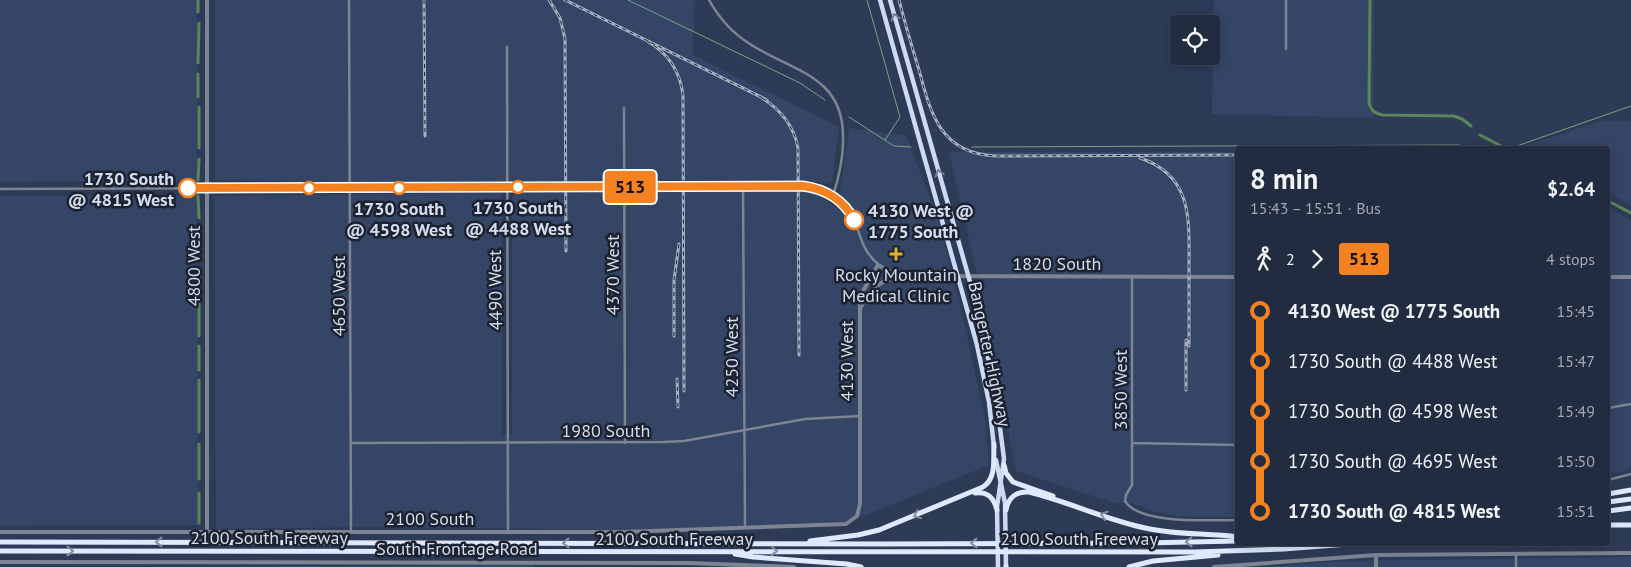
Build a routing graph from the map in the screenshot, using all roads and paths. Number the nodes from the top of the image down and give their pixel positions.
1 (207, 0) edge
2 (349, 0) edge
3 (709, 0) edge
4 (880, 0) edge
5 (890, 0) edge
6 (1286, 0) edge
7 (507, 47) dead end
8 (1286, 49) dead end
9 (624, 108) dead end
10 (743, 186) junction
11 (506, 187) junction
12 (624, 187) junction
13 (0, 188) edge
14 (207, 188) junction
15 (350, 188) junction
16 (832, 196) junction
17 (878, 265) junction
18 (905, 276) junction
19 (959, 276) junction
20 (968, 276) junction
21 (1132, 276) junction
22 (1235, 277) edge
23 (1610, 277) edge
24 (1631, 277) edge
25 (860, 314) junction
26 (1631, 404) edge
27 (1610, 408) edge
28 (860, 416) junction
29 (744, 430) junction
30 (508, 442) junction
31 (351, 443) junction
32 (625, 443) junction
33 (1132, 443) junction
34 (994, 444) junction
35 (1235, 444) edge
36 (1004, 464) junction
37 (1631, 474) edge
38 (1610, 479) edge
39 (1001, 484) junction
40 (1631, 490) edge
41 (1610, 494) edge
42 (1631, 499) edge
43 (949, 502) junction
44 (1610, 502) edge
45 (1074, 505) junction
46 (1631, 508) edge
47 (997, 510) junction
48 (1006, 510) junction
49 (1610, 511) edge
50 (857, 516) joint
51 (1235, 520) edge
52 (1610, 525) edge
53 (1631, 525) edge
54 (745, 528) junction
55 (0, 532) edge
56 (208, 532) junction
57 (351, 532) junction
58 (508, 532) junction
59 (1235, 539) edge
60 (1235, 539) edge
61 (0, 542) edge
62 (711, 544) junction
63 (1321, 546) edge
64 (0, 551) edge
65 (725, 552) junction
66 (1240, 552) junction
67 (1516, 552) junction
68 (1631, 552) edge
69 (1376, 555) junction
70 (210, 561) junction
71 (340, 561) junction
72 (0, 562) edge
73 (690, 565) edge
74 (210, 567) edge
75 (340, 567) edge
76 (794, 567) edge
77 (861, 567) edge
78 (998, 567) edge
79 (1006, 567) edge
80 (1129, 567) edge
81 (1214, 567) edge
82 (1376, 567) edge
83 (1516, 567) edge

1 - 14 street, 4800 West
2 - 15 street, 4650 West
3 - 16 street
4 - 19 highway, Bangerter Highway
20 -> 5 highway, Bangerter Highway
6 - 8 street
7 - 11 street, 4490 West
9 - 12 street, 4370 West
10 - 12 street
10 - 16 street
10 - 29 street, 4250 West
11 - 12 street
11 - 15 street
11 - 30 street, 4490 West
12 - 32 street, 4370 West
13 - 14 street
14 - 15 street
14 - 56 street, 4800 West
15 - 31 street, 4650 West
16 - 17 street
17 - 18 street, 1820 South
17 - 25 street, 4130 West
18 - 19 street, 1820 South
18 - 25 street
19 - 20 street, 1820 South
19 - 34 highway, Bangerter Highway
20 - 21 street, 1820 South
20 - 36 highway, Bangerter Highway
21 - 22 street, 1820 South
21 - 33 street, 3850 West
23 - 24 street
25 - 28 street, 4130 West
26 - 27 street
28 - 29 street, 1980 South
28 - 50 street, 4130 West
29 - 32 street, 1980 South
29 - 54 street, 4250 West
30 - 31 street, 1980 South
30 - 32 street, 1980 South
30 - 58 street, 4490 West
31 - 57 street, 4650 West
33 - 35 street
33 - 51 street, 3850 West
34 - 39 highway, Bangerter Highway
34 - 43 highway
36 - 39 highway, Bangerter Highway
36 - 45 highway
37 - 38 street
39 - 47 highway, Bangerter Highway
39 - 48 highway, Bangerter Highway
40 - 41 highway
42 - 44 highway
43 - 47 highway
43 -> 62 highway
45 - 48 highway
59 -> 45 highway
46 - 49 highway
47 - 78 highway, Bangerter Highway
48 - 79 highway, Bangerter Highway
50 - 54 street, 2100 South
52 - 53 highway
54 - 58 street, 2100 South
55 - 56 street, 2100 South
56 - 57 street, 2100 South
57 - 58 street, 2100 South
60 -> 62 highway, 2100 South Freeway
62 -> 61 highway, 2100 South Freeway
63 - 66 highway, 2100 South Freeway
64 -> 65 highway, 2100 South Freeway
65 -> 66 highway, 2100 South Freeway
65 - 77 highway
66 - 80 highway
67 - 68 street
67 - 69 street
67 - 83 street
69 - 81 street
69 - 82 street
70 - 71 street, South Frontage Road
70 - 72 street, South Frontage Road
70 - 74 street
71 - 73 street, South Frontage Road
71 - 75 street
73 - 76 street, South Frontage Road

